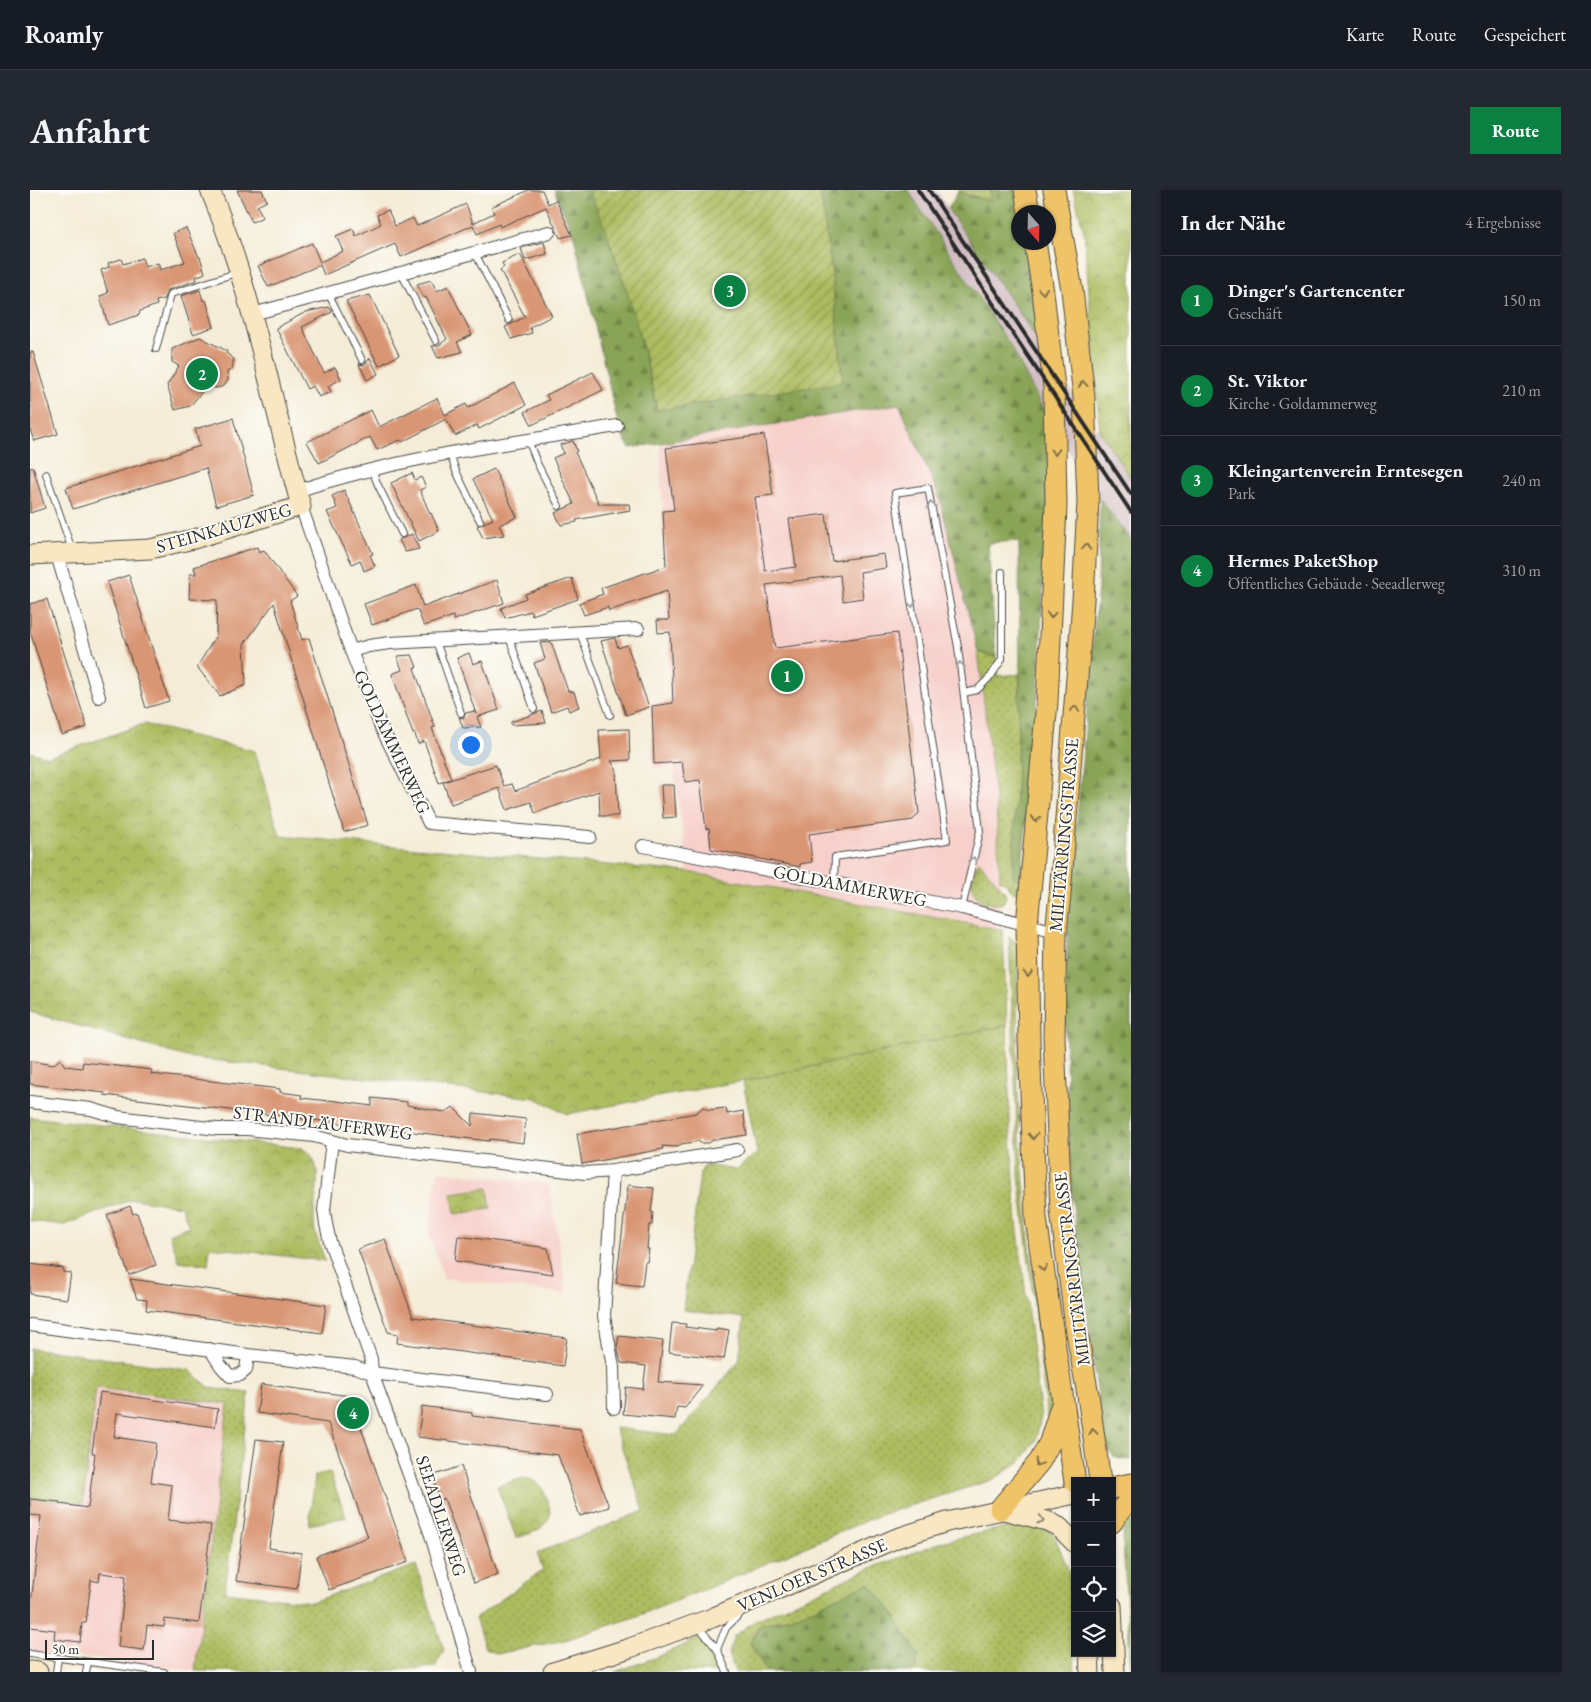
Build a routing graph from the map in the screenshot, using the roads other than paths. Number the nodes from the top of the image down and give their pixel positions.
1 (210, 190) edge
2 (1025, 190) edge
3 (1054, 190) edge
4 (1028, 205) edge
5 (549, 232) dead end
6 (1036, 250) edge
7 (475, 253) junction
8 (240, 272) junction
9 (401, 273) junction
10 (328, 293) junction
11 (253, 314) junction
12 (509, 320) dead end
13 (436, 341) dead end
14 (156, 349) dead end
15 (362, 360) dead end
16 (617, 426) dead end
17 (528, 440) junction
18 (450, 454) junction
19 (372, 470) junction
20 (46, 474) dead end
21 (299, 499) junction
22 (558, 506) dead end
23 (480, 521) dead end
24 (402, 534) dead end
25 (65, 554) junction
26 (30, 555) edge
27 (1002, 572) dead end
28 (638, 629) dead end
29 (580, 633) junction
30 (508, 636) junction
31 (436, 640) junction
32 (350, 651) junction
33 (964, 693) junction
34 (99, 697) dead end
35 (534, 709) dead end
36 (461, 712) dead end
37 (610, 715) dead end
38 (590, 837) dead end
39 (643, 846) dead end
40 (834, 882) junction
41 (962, 908) junction
42 (1027, 925) junction
43 (1056, 932) junction
44 (30, 1102) edge
45 (332, 1141) junction
46 (737, 1150) dead end
47 (613, 1171) junction
48 (30, 1324) edge
49 (210, 1349) junction
50 (248, 1354) junction
51 (372, 1373) junction
52 (547, 1394) dead end
53 (1062, 1402) junction
54 (614, 1408) dead end
55 (1074, 1477) edge
56 (1099, 1477) edge
57 (1131, 1484) edge
58 (1116, 1487) edge
59 (1071, 1495) edge
60 (1131, 1500) edge
61 (1000, 1509) junction
62 (1116, 1516) edge
63 (1071, 1539) edge
64 (754, 1599) junction
65 (1112, 1612) edge
66 (696, 1624) junction
67 (717, 1649) junction
68 (30, 1654) edge
69 (1089, 1657) edge
70 (58, 1658) junction
71 (88, 1662) junction
72 (30, 1671) edge
73 (38, 1672) edge
74 (56, 1672) edge
75 (86, 1672) edge
76 (164, 1672) edge
77 (471, 1672) edge
78 (553, 1672) edge
79 (727, 1672) edge
80 (1090, 1672) edge
81 (1115, 1672) edge

1 - 8 main road, GOLDAMMERWEG
2 - 4 main road
43 -> 3 main road, MILITÄRRINGSTRASSE
5 - 7 street
6 -> 42 main road, MILITÄRRINGSTRASSE
7 - 9 street
7 - 12 lane
8 - 11 main road, GOLDAMMERWEG
8 - 14 lane
9 - 10 street
9 - 13 lane
10 - 11 street
10 - 15 lane
11 - 21 main road, GOLDAMMERWEG
16 - 17 street
17 - 18 street
17 - 22 lane
18 - 19 street
18 - 23 lane
19 - 21 street
19 - 24 lane
20 - 25 lane
21 - 25 main road, STEINKAUZWEG
21 - 32 street, GOLDAMMERWEG
25 - 26 main road, STEINKAUZWEG
25 - 34 street
27 - 33 lane
28 - 29 street, GOLDAMMERWEG
29 - 30 street, GOLDAMMERWEG
29 - 37 lane
30 - 31 street, GOLDAMMERWEG
30 - 35 lane
31 - 32 street, GOLDAMMERWEG
31 - 36 lane
32 - 38 street, GOLDAMMERWEG
33 -> 40 lane
41 -> 33 lane
39 - 40 street, GOLDAMMERWEG
40 - 41 street, GOLDAMMERWEG
41 - 42 street, GOLDAMMERWEG
42 - 43 street, GOLDAMMERWEG
42 -> 53 main road, MILITÄRRINGSTRASSE
56 -> 43 main road, MILITÄRRINGSTRASSE
44 - 45 street, STRANDLÄUFERWEG
45 - 47 street, STRANDLÄUFERWEG
45 - 51 street, SEEADLERWEG
46 - 47 street, STRANDLÄUFERWEG
47 - 54 street
48 - 49 street
49 - 50 street
49 - 50 street
50 - 51 street
51 - 52 street
51 - 77 street, SEEADLERWEG
53 - 55 main road, MILITÄRRINGSTRASSE
53 -> 61 main road
57 - 58 main road
59 - 61 main road, VENLOER STRASSE
60 - 62 main road
61 -> 63 main road
61 - 64 main road, VENLOER STRASSE
64 - 66 main road, VENLOER STRASSE
64 - 67 lane
65 - 81 main road
66 - 67 lane
66 - 78 main road, VENLOER STRASSE
67 - 79 lane
68 - 70 lane
69 - 80 main road
70 - 71 lane
70 - 74 lane
71 - 75 lane
71 - 76 lane
72 - 73 main road

